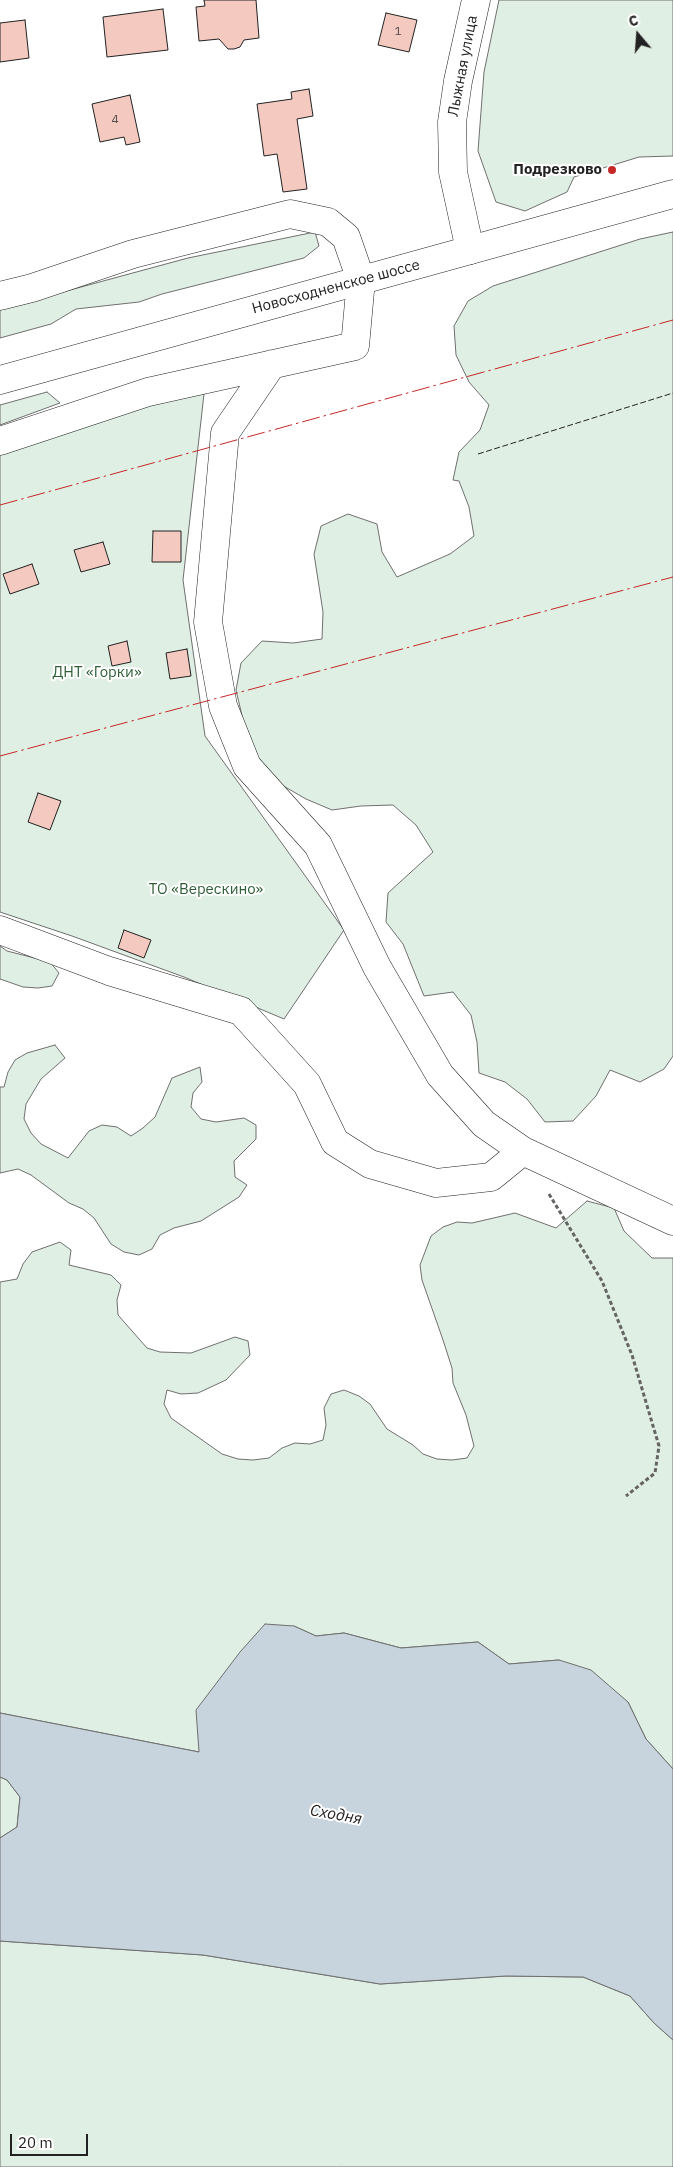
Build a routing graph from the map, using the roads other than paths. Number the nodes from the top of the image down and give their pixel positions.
1 (476, 0) edge
2 (673, 194) edge
3 (470, 250) junction
4 (362, 280) junction
5 (0, 296) edge
6 (272, 364) junction
7 (0, 380) edge
8 (0, 440) edge
9 (0, 930) edge
10 (522, 1151) junction
11 (673, 1222) edge

1 - 3 main road, Лыжная улица
2 - 3 main road, Новосходненское шоссе
3 - 4 main road, Новосходненское шоссе
4 - 5 main road
4 - 6 main road
4 - 7 main road, Новосходненское шоссе
6 - 8 main road
6 - 10 main road
9 - 10 main road
10 - 11 main road

